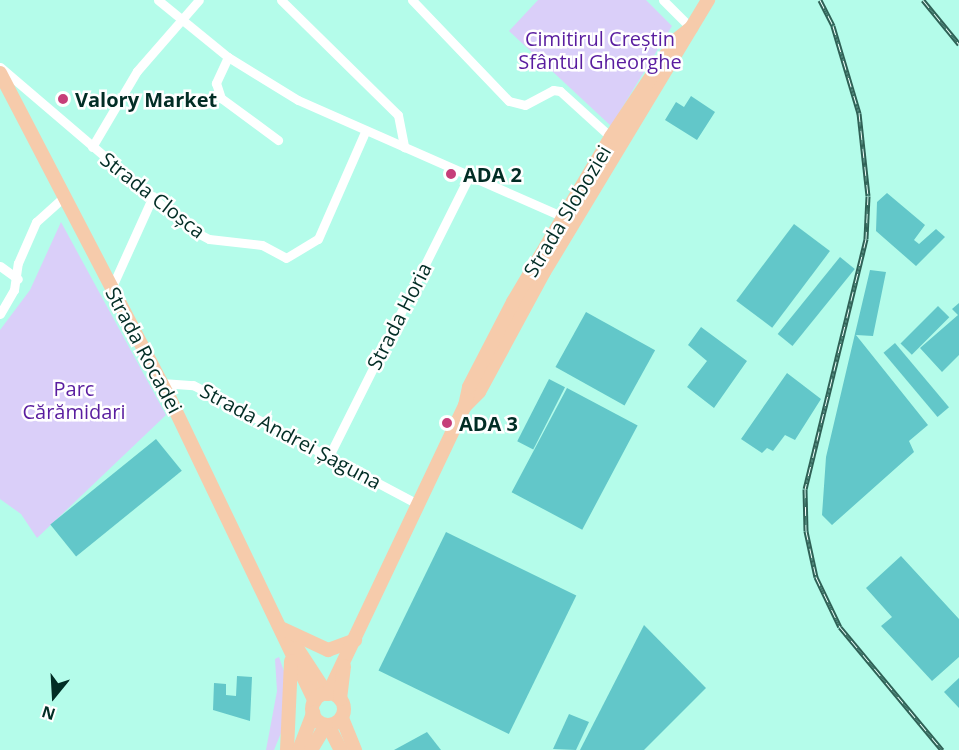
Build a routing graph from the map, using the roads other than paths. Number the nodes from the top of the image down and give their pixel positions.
1 (158, 0) edge
2 (199, 0) edge
3 (281, 0) edge
4 (412, 0) edge
5 (663, 0) edge
6 (708, 0) edge
7 (180, 21) junction
8 (691, 28) junction
9 (228, 57) junction
10 (0, 67) edge
11 (0, 73) edge
12 (365, 132) junction
13 (278, 140) dead end
14 (617, 141) junction
15 (92, 147) junction
16 (404, 147) junction
17 (469, 176) junction
18 (153, 196) junction
19 (64, 197) junction
20 (569, 219) junction
21 (0, 266) edge
22 (18, 279) junction
23 (111, 289) junction
24 (0, 314) edge
25 (162, 383) junction
26 (329, 456) junction
27 (416, 503) junction
28 (284, 629) junction
29 (356, 640) junction
30 (332, 696) junction
31 (314, 707) junction
32 (342, 718) junction
33 (327, 725) junction
34 (287, 750) edge
35 (299, 750) edge
36 (311, 750) edge
37 (340, 750) edge
38 (355, 750) edge

1 - 7 street
2 - 7 street
3 - 16 street
4 - 14 street
5 - 8 street
6 - 8 main road, Strada Sloboziei
7 - 9 street
7 - 15 street
8 - 14 main road, Strada Sloboziei
9 - 12 street
9 - 13 street
10 - 15 street, Strada Cloșca
11 - 19 main road, Strada Rocadei
12 - 16 street
12 - 18 street, Strada Cloșca
14 - 20 main road, Strada Sloboziei
15 - 18 street, Strada Cloșca
16 - 17 street
17 - 20 street
17 - 26 street, Strada Horia
18 - 23 street
19 - 22 street
19 - 23 main road, Strada Rocadei
20 - 27 main road, Strada Sloboziei
21 - 22 street
22 - 24 street
23 - 25 main road, Strada Rocadei
25 - 26 street, Strada Andrei Șaguna
25 - 28 main road, Strada Rocadei
26 - 27 street, Strada Andrei Șaguna
27 - 29 main road, Strada Sloboziei
28 - 29 main road
28 - 30 main road, Strada Rocadei
28 - 31 main road, Strada Rocadei
28 - 34 main road
29 - 30 main road, Strada Sloboziei
30 - 31 main road
30 - 32 main road
31 - 33 main road
31 - 35 main road
32 - 33 main road
32 - 38 main road
33 - 36 main road
33 - 37 main road

